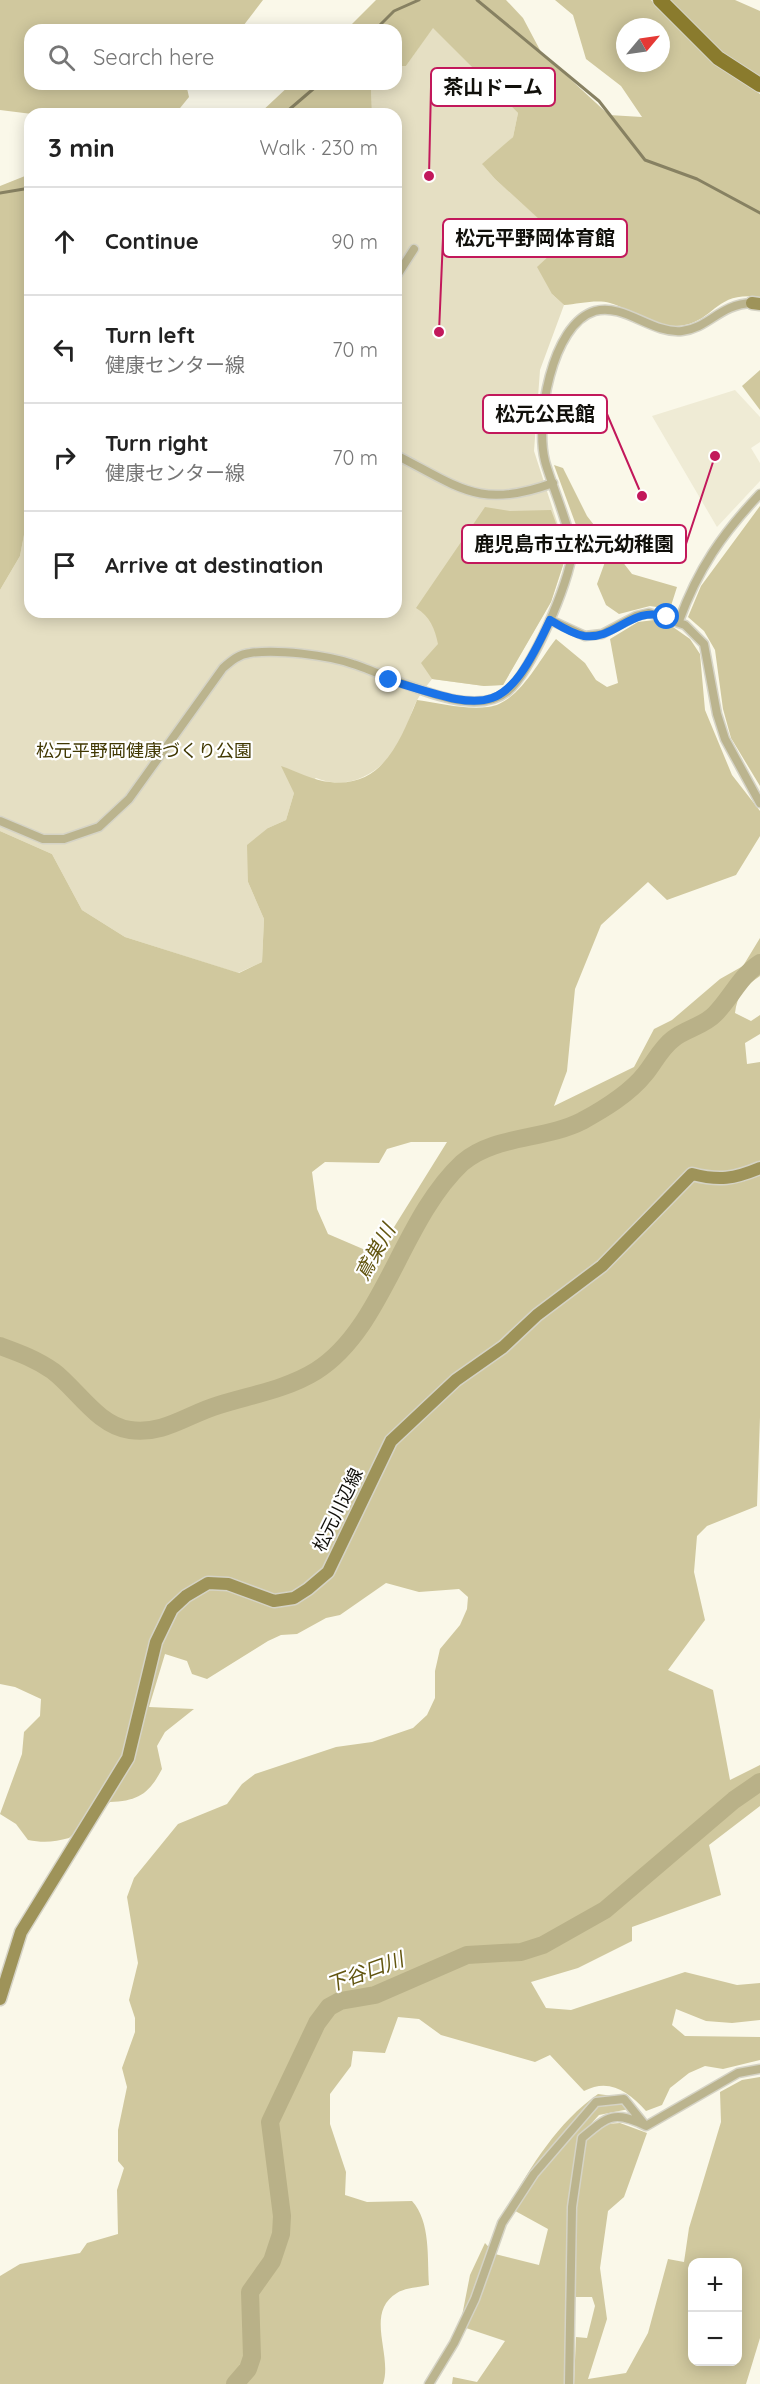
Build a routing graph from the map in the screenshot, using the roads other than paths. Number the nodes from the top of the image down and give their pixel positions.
1 (660, 0) edge
2 (760, 86) edge
3 (414, 249) dead end
4 (402, 268) edge
5 (756, 303) edge
6 (402, 458) edge
7 (553, 483) junction
8 (760, 494) edge
9 (550, 620) junction
10 (679, 621) junction
11 (760, 803) edge
12 (0, 821) edge
13 (760, 1168) edge
14 (0, 1999) edge
15 (760, 2069) edge
16 (646, 2126) junction
17 (429, 2384) edge
18 (569, 2384) edge

1 - 2 main road
3 - 4 street
5 - 7 street
6 - 7 street
7 - 9 street
8 - 10 street
9 - 10 street
9 - 12 street
10 - 11 street
13 - 14 main road, 松元川辺線
15 - 16 street
16 - 17 street
16 - 18 street

